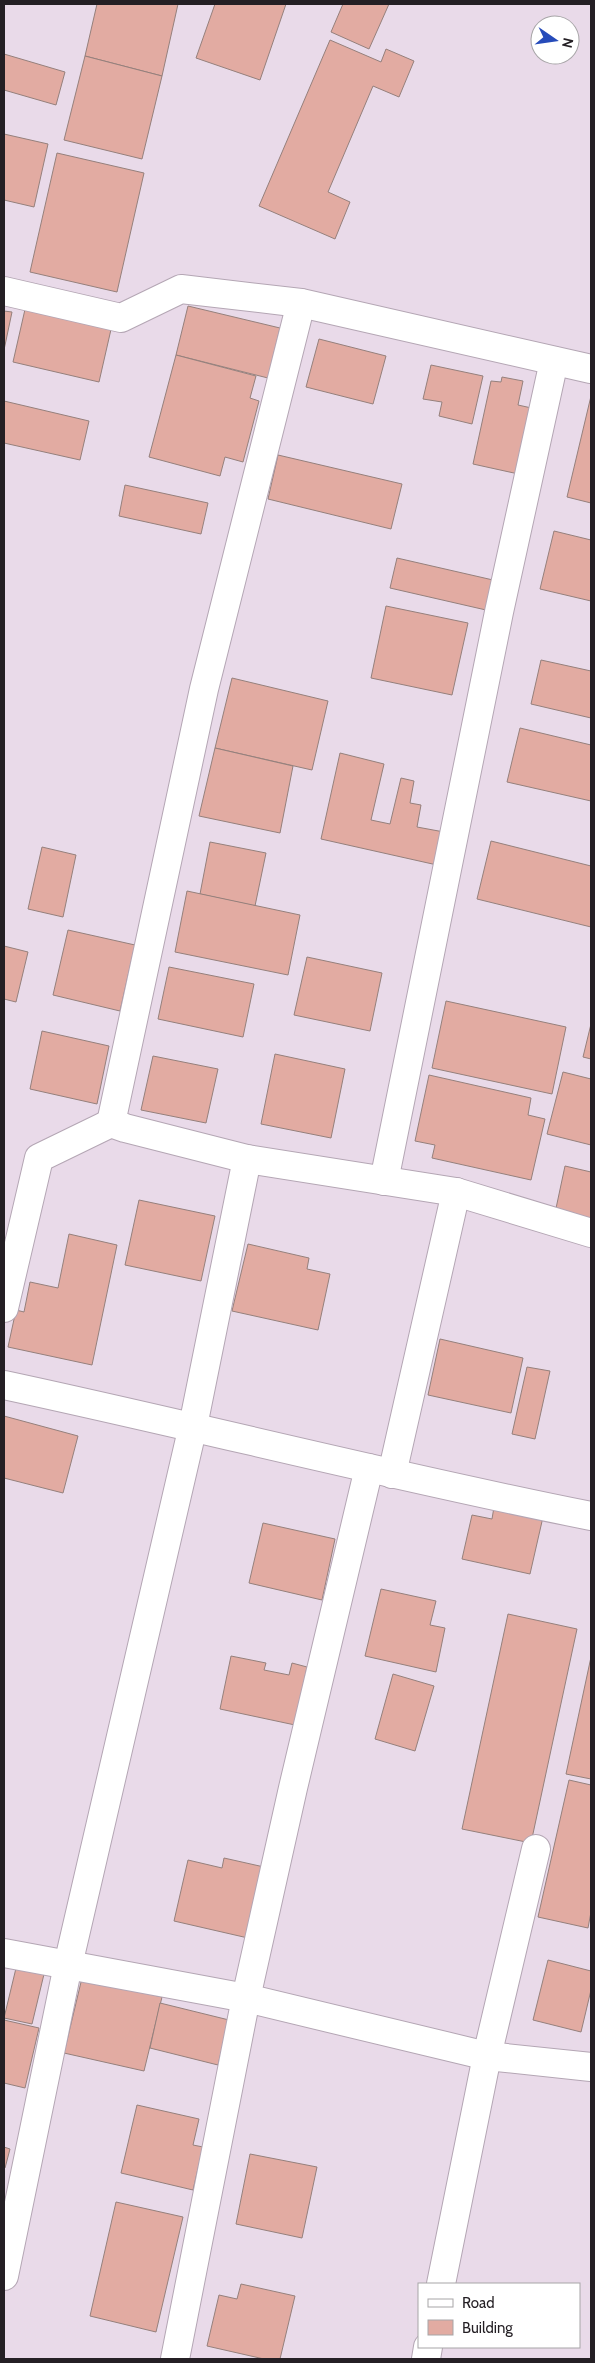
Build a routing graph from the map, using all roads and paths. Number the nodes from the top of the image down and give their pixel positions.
1 (4, 291) edge
2 (301, 302) junction
3 (554, 361) junction
4 (591, 368) edge
5 (111, 1123) junction
6 (247, 1159) junction
7 (384, 1181) junction
8 (456, 1192) junction
9 (591, 1233) edge
10 (4, 1308) edge
11 (4, 1385) edge
12 (193, 1426) junction
13 (381, 1471) junction
14 (591, 1516) edge
15 (536, 1850) dead end
16 (4, 1953) edge
17 (68, 1965) junction
18 (246, 1998) junction
19 (487, 2056) junction
20 (591, 2067) edge
21 (4, 2276) edge
22 (441, 2283) edge
23 (176, 2359) edge

1 - 2 street
2 - 3 street
2 - 5 street
3 - 4 street
3 - 7 street
5 - 6 street
5 - 10 street
6 - 7 street
6 - 12 street
7 - 8 street
8 - 9 street
8 - 13 street
11 - 12 street
12 - 13 street
12 - 17 street
13 - 14 street
13 - 18 street
15 - 19 street
16 - 17 street
17 - 18 street
17 - 21 street
18 - 19 street
18 - 23 street
19 - 20 street
19 - 22 street

